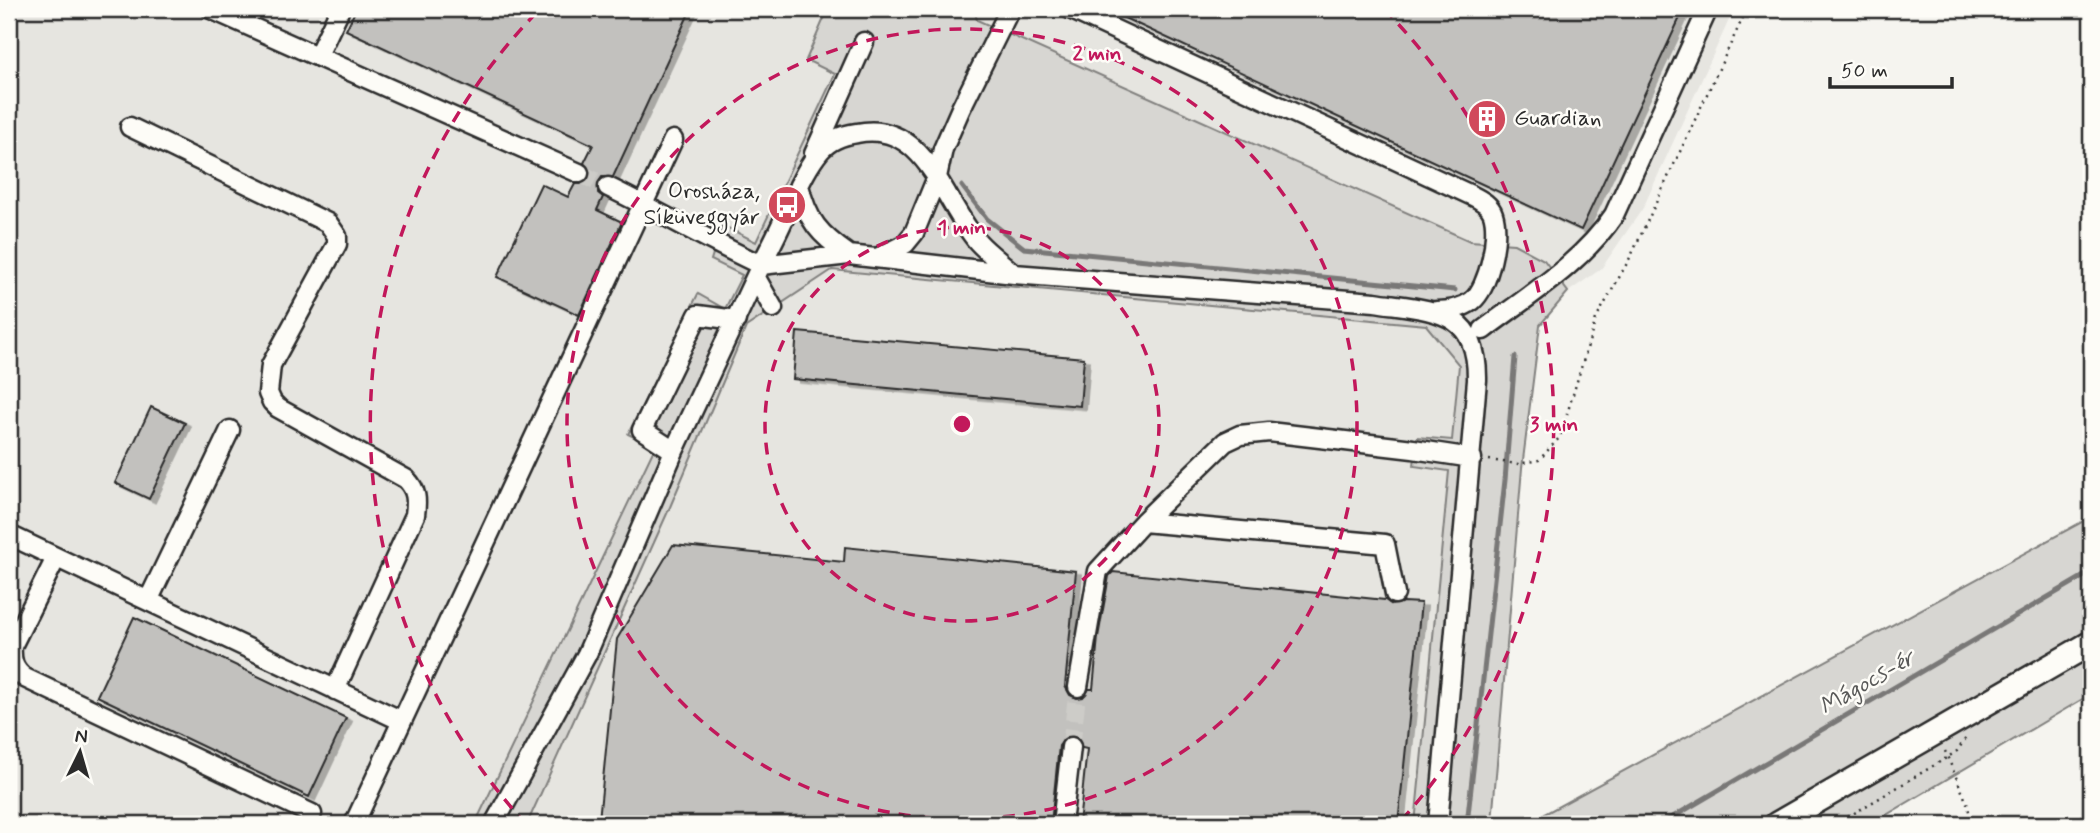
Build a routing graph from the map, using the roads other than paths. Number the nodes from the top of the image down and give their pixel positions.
1 (211, 9) edge
2 (340, 9) edge
3 (1010, 9) edge
4 (1070, 9) edge
5 (1708, 9) edge
6 (864, 42) dead end
7 (318, 55) junction
8 (130, 127) dead end
9 (673, 140) dead end
10 (809, 165) junction
11 (579, 173) tunnel mouth
12 (937, 177) junction
13 (799, 186) junction
14 (608, 187) tunnel mouth
15 (644, 204) junction
16 (849, 255) junction
17 (877, 258) junction
18 (1489, 269) junction
19 (759, 271) junction
20 (1014, 274) junction
21 (773, 308) dead end
22 (1431, 311) junction
23 (736, 320) junction
24 (1483, 330) junction
25 (1477, 380) junction
26 (230, 430) dead end
27 (674, 451) junction
28 (1472, 458) junction
29 (1143, 522) junction
30 (9, 535) edge
31 (56, 558) junction
32 (1395, 594) dead end
33 (148, 601) junction
34 (2091, 643) edge
35 (1078, 688) tunnel mouth
36 (335, 691) junction
37 (402, 721) junction
38 (1071, 747) tunnel mouth
39 (312, 814) dead end
40 (354, 824) edge
41 (494, 824) edge
42 (1062, 824) edge
43 (1438, 824) edge
44 (1777, 824) edge

1 - 7 street
2 - 7 street
3 - 12 street
4 - 18 street
5 - 24 street
6 - 10 street
7 - 11 street
8 - 36 street
9 - 15 street
10 - 12 street
10 - 13 street
12 - 17 street
12 - 20 street
13 - 16 street
13 - 19 street
14 - 15 street
15 - 19 street
15 - 37 street
16 - 17 street
16 - 19 street
17 - 20 street
18 - 22 street
18 - 24 street
19 - 21 street
19 - 23 street
20 - 22 street
22 - 25 street
23 - 27 street
23 - 27 street
24 - 25 street
25 - 28 street
26 - 33 street
27 - 41 street
28 - 29 street
28 - 43 street
29 - 32 street
29 - 35 street
30 - 31 street
31 - 33 street
31 - 39 street
33 - 36 street
34 - 44 main road
36 - 37 street
37 - 40 street
38 - 42 street

